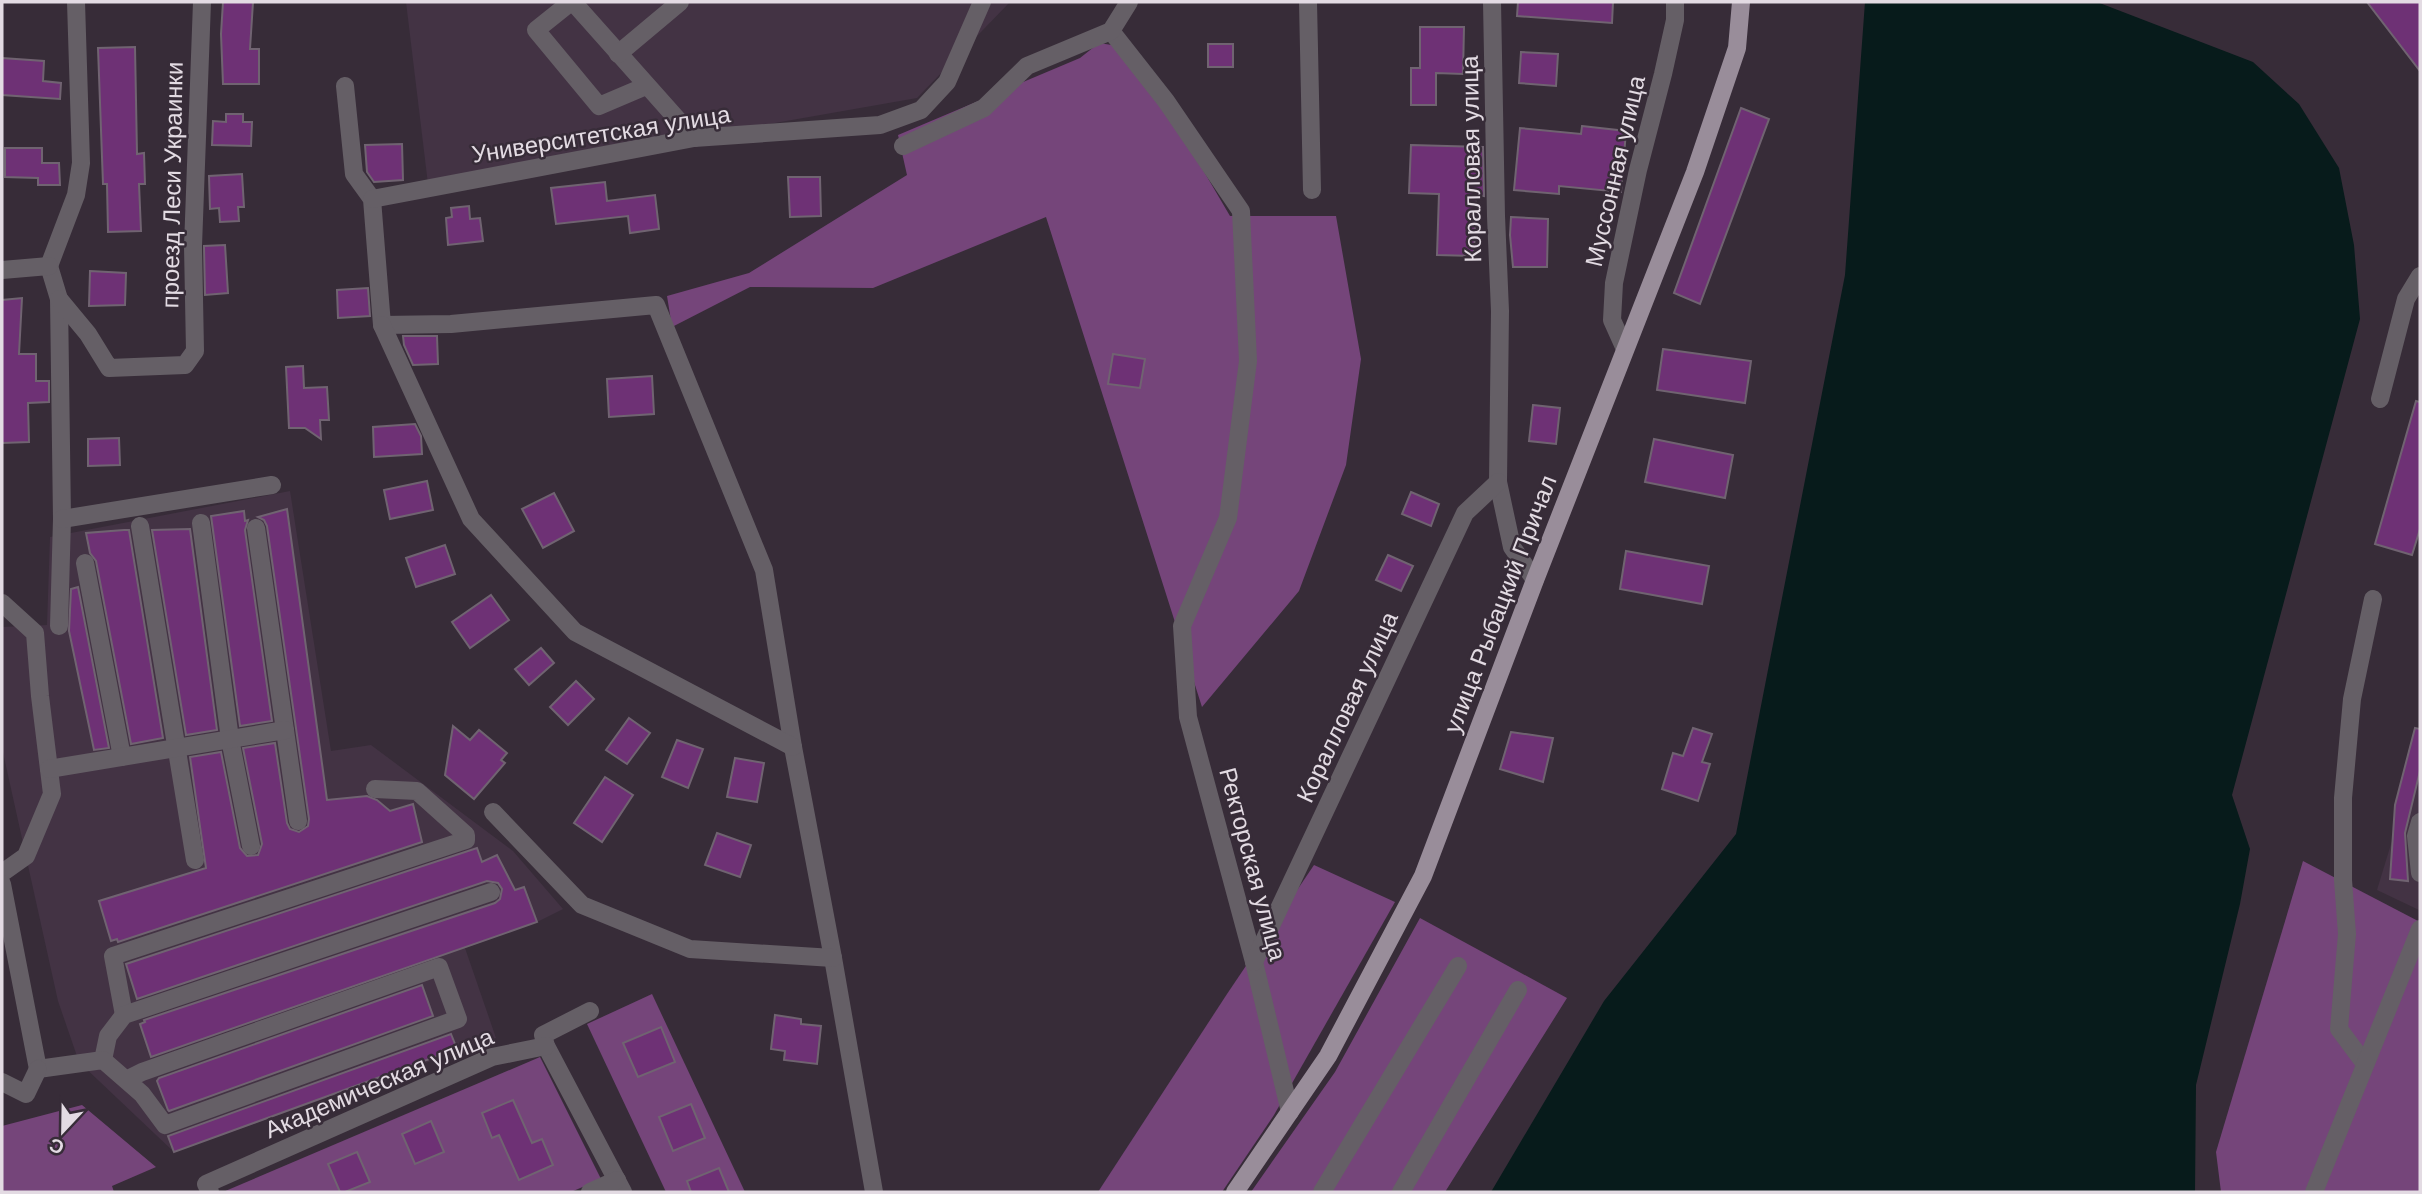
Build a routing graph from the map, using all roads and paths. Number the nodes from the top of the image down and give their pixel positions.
1 (76, 2) edge
2 (202, 2) edge
3 (572, 2) edge
4 (680, 2) edge
5 (982, 2) edge
6 (1129, 2) edge
7 (1308, 2) edge
8 (1492, 2) edge
9 (1675, 2) edge
10 (1741, 2) edge
11 (1111, 31) junction
12 (618, 54) junction
13 (345, 86) dead end
14 (646, 86) junction
15 (694, 138) junction
16 (903, 146) dead end
17 (1312, 190) dead end
18 (372, 199) junction
19 (49, 266) junction
20 (2, 270) edge
21 (2420, 276) edge
22 (59, 299) junction
23 (382, 325) junction
24 (1625, 349) junction
25 (2380, 399) dead end
26 (1498, 482) junction
27 (272, 485) dead end
28 (62, 519) junction
29 (201, 523) dead end
30 (140, 526) dead end
31 (256, 528) dead end
32 (85, 563) dead end
33 (1535, 580) junction
34 (2373, 599) dead end
35 (2, 603) edge
36 (59, 626) dead end
37 (285, 730) junction
38 (230, 739) junction
39 (793, 747) junction
40 (176, 748) junction
41 (122, 757) junction
42 (49, 769) junction
43 (375, 789) dead end
44 (493, 812) dead end
45 (298, 821) dead end
46 (2420, 822) edge
47 (251, 846) dead end
48 (195, 860) dead end
49 (2, 873) edge
50 (2420, 873) edge
51 (2, 884) edge
52 (491, 892) dead end
53 (2420, 929) edge
54 (833, 958) junction
55 (1254, 962) junction
56 (1458, 965) dead end
57 (1518, 990) dead end
58 (590, 1011) dead end
59 (124, 1015) junction
60 (546, 1046) junction
61 (103, 1060) junction
62 (2365, 1064) junction
63 (38, 1069) junction
64 (126, 1080) junction
65 (2, 1082) edge
66 (1290, 1112) junction
67 (620, 1186) edge
68 (210, 1192) edge
69 (590, 1192) edge
70 (874, 1192) edge
71 (1235, 1192) edge
72 (1322, 1192) edge
73 (1401, 1192) edge
74 (2314, 1192) edge

1 - 19 street
2 - 22 street, проезд Леси Украинки
3 - 12 street
3 - 14 street
4 - 12 street
5 - 15 street, Университетская улица
6 - 11 street
7 - 17 street
8 - 26 street, Коралловая улица
9 - 24 street, Муссонная улица
10 - 24 main road, улица Рыбацкий Причал
11 - 16 street
11 - 55 street, Ректорская улица
12 - 14 street
13 - 18 street
14 - 15 street
15 - 18 street, Университетская улица
18 - 23 street
19 - 20 street
19 - 22 street
21 - 25 street
22 - 28 street
23 - 39 street
23 - 39 street
24 - 33 main road, улица Рыбацкий Причал
26 - 33 street, Коралловая улица
26 - 55 street, Коралловая улица
27 - 28 street
28 - 36 street
29 - 38 street
30 - 40 street
31 - 37 street
32 - 41 street
33 - 66 main road, улица Рыбацкий Причал
34 - 62 street
35 - 42 street
37 - 38 street
37 - 45 street
38 - 40 street
38 - 47 street
39 - 54 street
40 - 41 street
40 - 48 street
41 - 42 street
42 - 49 street
43 - 59 street
44 - 54 street
46 - 50 street
51 - 63 street
52 - 59 street
53 - 62 street
54 - 70 street
55 - 66 street, Ректорская улица
56 - 72 street
57 - 73 street
58 - 60 street
59 - 61 street
60 - 67 street
60 - 68 street, Академическая улица
61 - 63 street
61 - 64 street
62 - 74 street
63 - 65 street
64 - 64 street
66 - 71 main road, улица Рыбацкий Причал
67 - 69 street

